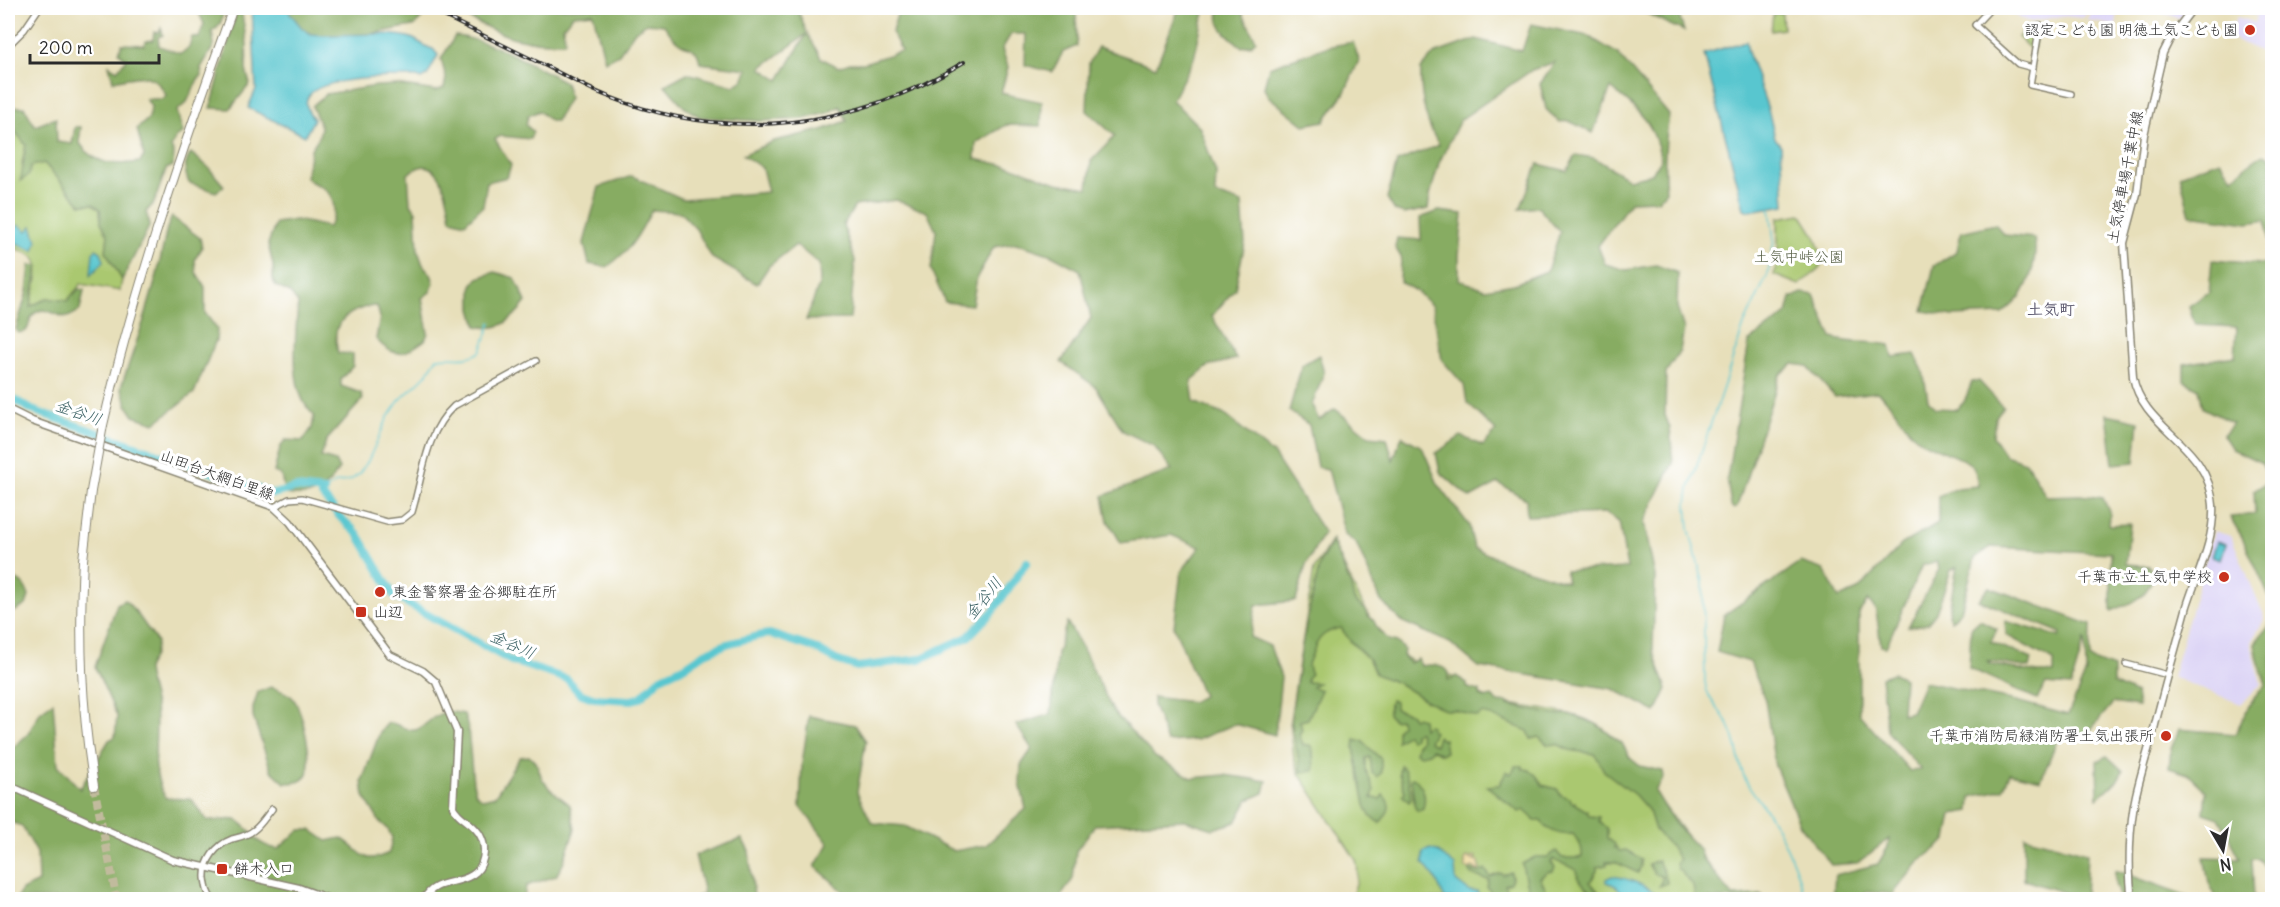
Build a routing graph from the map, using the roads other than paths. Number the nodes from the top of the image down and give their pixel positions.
1 (39, 8) edge
2 (233, 8) edge
3 (1991, 8) edge
4 (2193, 8) edge
5 (2040, 25) dead end
6 (8, 46) edge
7 (2032, 68) junction
8 (2071, 94) dead end
9 (536, 361) dead end
10 (8, 409) edge
11 (274, 507) junction
12 (2126, 664) dead end
13 (2168, 675) junction
14 (8, 785) edge
15 (94, 786) tunnel mouth
16 (272, 809) dead end
17 (205, 869) junction
18 (213, 900) edge
19 (332, 900) edge
20 (423, 900) edge
21 (2132, 900) edge

1 - 6 street
2 - 15 highway, bridge
3 - 7 street
4 - 13 main road, 土気停車場千葉中線
5 - 7 street
7 - 8 street
9 - 11 street
10 - 11 main road, 山田台大網白里線
11 - 20 main road, 山田台大網白里線
12 - 13 street
13 - 21 main road, 土気停車場千葉中線
14 - 17 main road
16 - 17 street
17 - 18 street
17 - 19 main road

